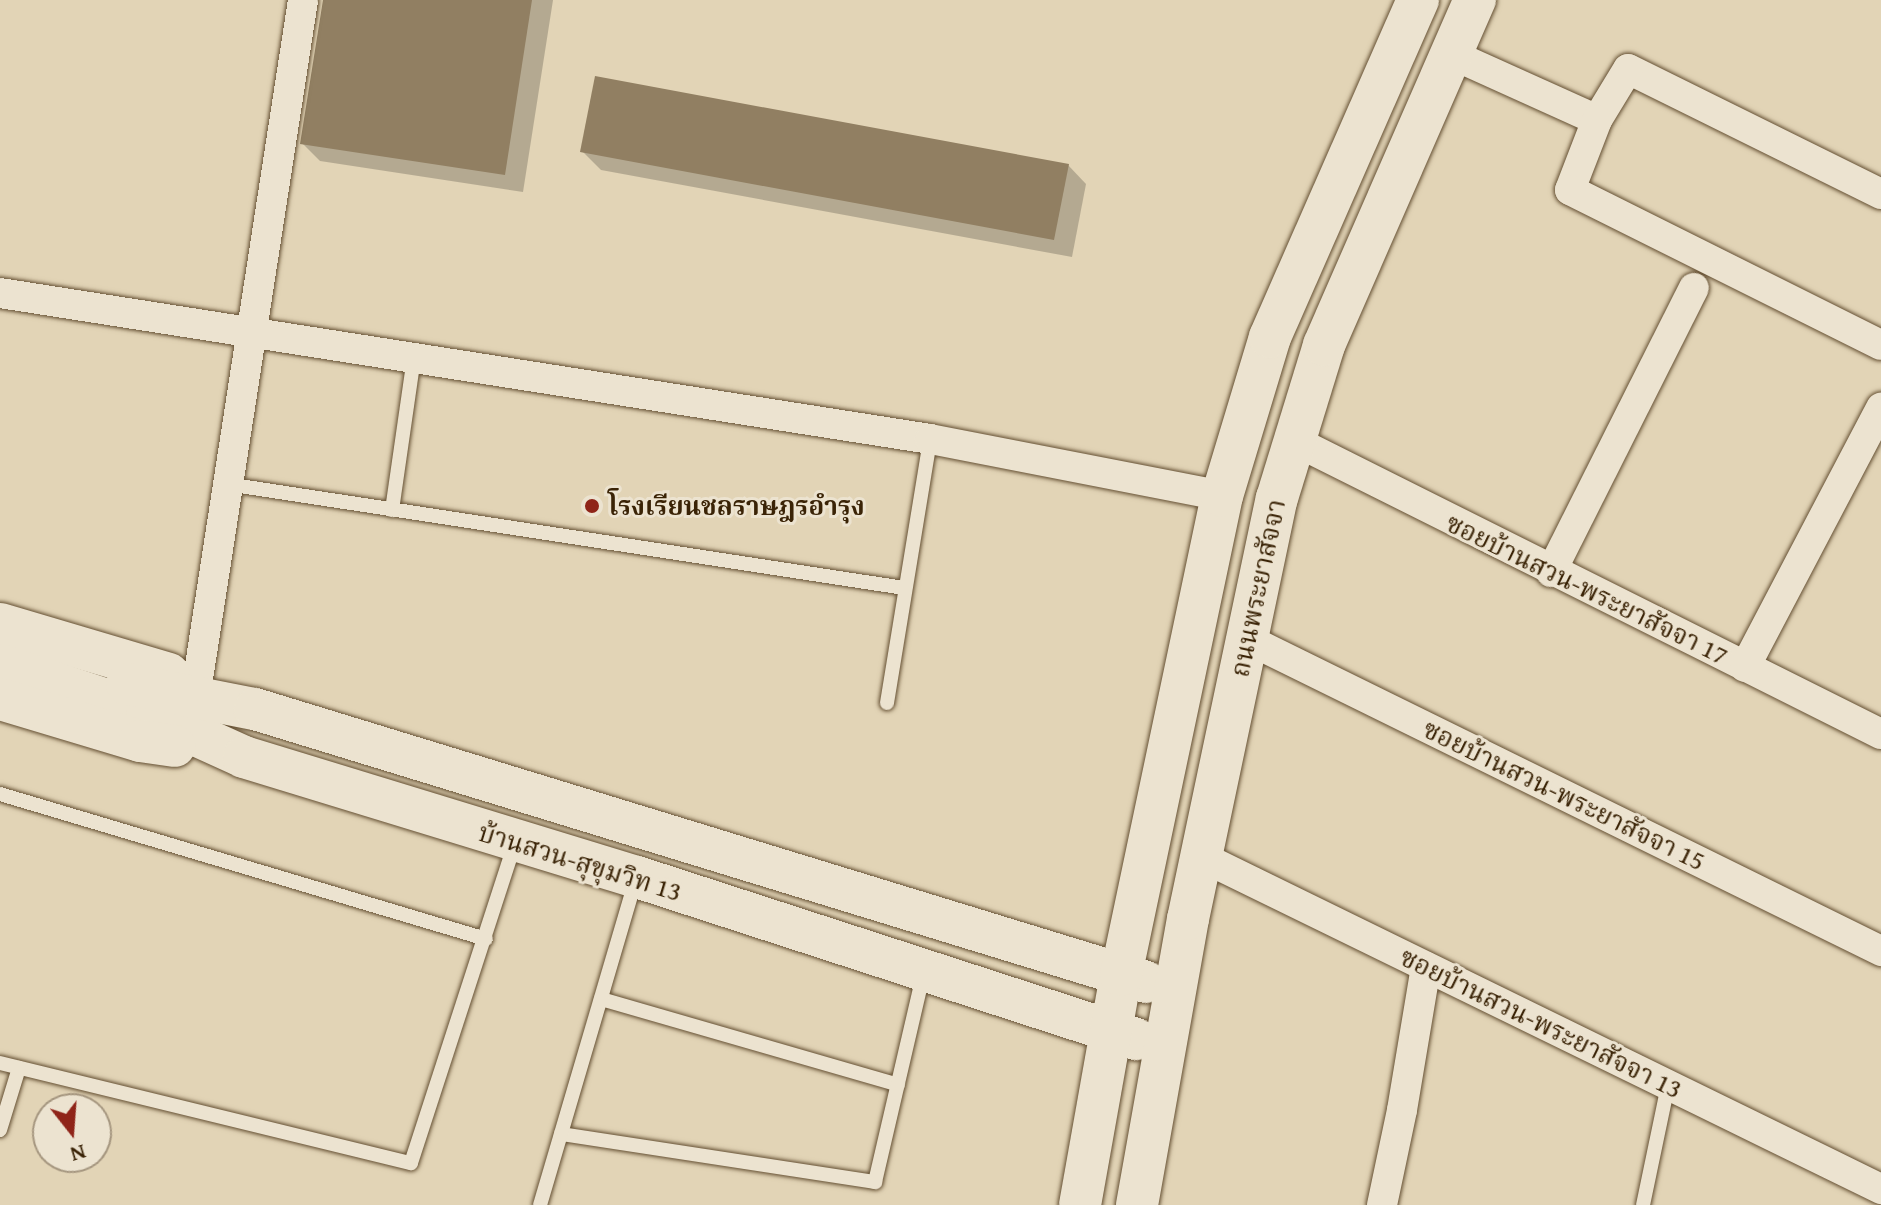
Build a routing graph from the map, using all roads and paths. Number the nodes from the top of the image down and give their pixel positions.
1 (303, 0) edge
2 (1418, 0) edge
3 (1475, 0) edge
4 (1451, 54) junction
5 (1597, 120) junction
6 (1881, 194) edge
7 (1694, 288) dead end
8 (0, 293) edge
9 (249, 332) junction
10 (1881, 345) edge
11 (414, 358) junction
12 (1881, 408) edge
13 (930, 439) junction
14 (1295, 441) junction
15 (227, 484) junction
16 (1222, 496) junction
17 (392, 510) junction
18 (1551, 572) junction
19 (904, 588) junction
20 (0, 624) edge
21 (1247, 639) junction
22 (0, 650) edge
23 (0, 665) edge
24 (1745, 667) junction
25 (197, 685) junction
26 (0, 699) edge
27 (887, 703) dead end
28 (255, 709) junction
29 (1881, 734) edge
30 (244, 757) junction
31 (0, 794) edge
32 (515, 843) junction
33 (1202, 857) junction
34 (637, 877) junction
35 (486, 939) junction
36 (1881, 951) edge
37 (1426, 967) junction
38 (924, 970) junction
39 (1121, 975) junction
40 (1174, 990) junction
41 (601, 999) junction
42 (1111, 1031) junction
43 (1164, 1048) junction
44 (0, 1063) edge
45 (19, 1068) junction
46 (898, 1085) junction
47 (1668, 1085) junction
48 (0, 1130) edge
49 (561, 1134) junction
50 (1881, 1189) edge
51 (540, 1205) edge
52 (1080, 1205) edge
53 (1137, 1205) edge
54 (1382, 1205) edge
55 (1643, 1205) edge

1 - 9 street
2 - 16 main road, ถนนพระยาสัจจา
3 - 4 main road, ถนนพระยาสัจจา
4 - 5 street
4 - 14 main road, ถนนพระยาสัจจา
5 - 6 street
5 - 10 street
7 - 18 street
8 - 9 street
9 - 11 street
9 - 15 street
11 - 13 street
11 - 17 lane
12 - 24 street
13 - 16 street
13 - 19 lane
14 - 18 street, ซอยบ้านสวน-พระยาสัจจา 17
14 - 21 main road, ถนนพระยาสัจจา
15 - 17 lane
15 - 25 street
16 - 39 main road, ถนนพระยาสัจจา
17 - 19 lane
18 - 24 street, ซอยบ้านสวน-พระยาสัจจา 17
19 - 27 lane
20 - 25 main road
21 - 33 main road, ถนนพระยาสัจจา
21 - 36 street, ซอยบ้านสวน-พระยาสัจจา 15
22 - 28 main road, บ้านสวน-สุขุมวิท 13
23 - 30 main road, บ้านสวน-สุขุมวิท 13
24 - 29 street, ซอยบ้านสวน-พระยาสัจจา 17
25 - 28 main road
26 - 30 main road
28 - 39 main road, บ้านสวน-สุขุมวิท 13
30 - 32 main road, บ้านสวน-สุขุมวิท 13
31 - 35 lane
32 - 34 main road, บ้านสวน-สุขุมวิท 13
32 - 35 lane
33 - 37 street, ซอยบ้านสวน-พระยาสัจจา 13
33 - 40 main road, ถนนพระยาสัจจา
34 - 38 main road, บ้านสวน-สุขุมวิท 13
34 - 41 lane
35 - 45 lane
37 - 47 street, ซอยบ้านสวน-พระยาสัจจา 13
37 - 54 street
38 - 42 main road, บ้านสวน-สุขุมวิท 13
38 - 46 lane
39 - 40 main road, บ้านสวน-สุขุมวิท 13
39 - 42 main road, ถนนพระยาสัจจา
40 - 43 main road, ถนนพระยาสัจจา
41 - 46 lane
41 - 49 lane
42 - 43 main road, บ้านสวน-สุขุมวิท 13
42 - 52 main road, ถนนพระยาสัจจา
43 - 53 main road, ถนนพระยาสัจจา
44 - 45 lane
45 - 48 lane
46 - 49 lane
47 - 50 street, ซอยบ้านสวน-พระยาสัจจา 13
47 - 55 lane
49 - 51 lane

